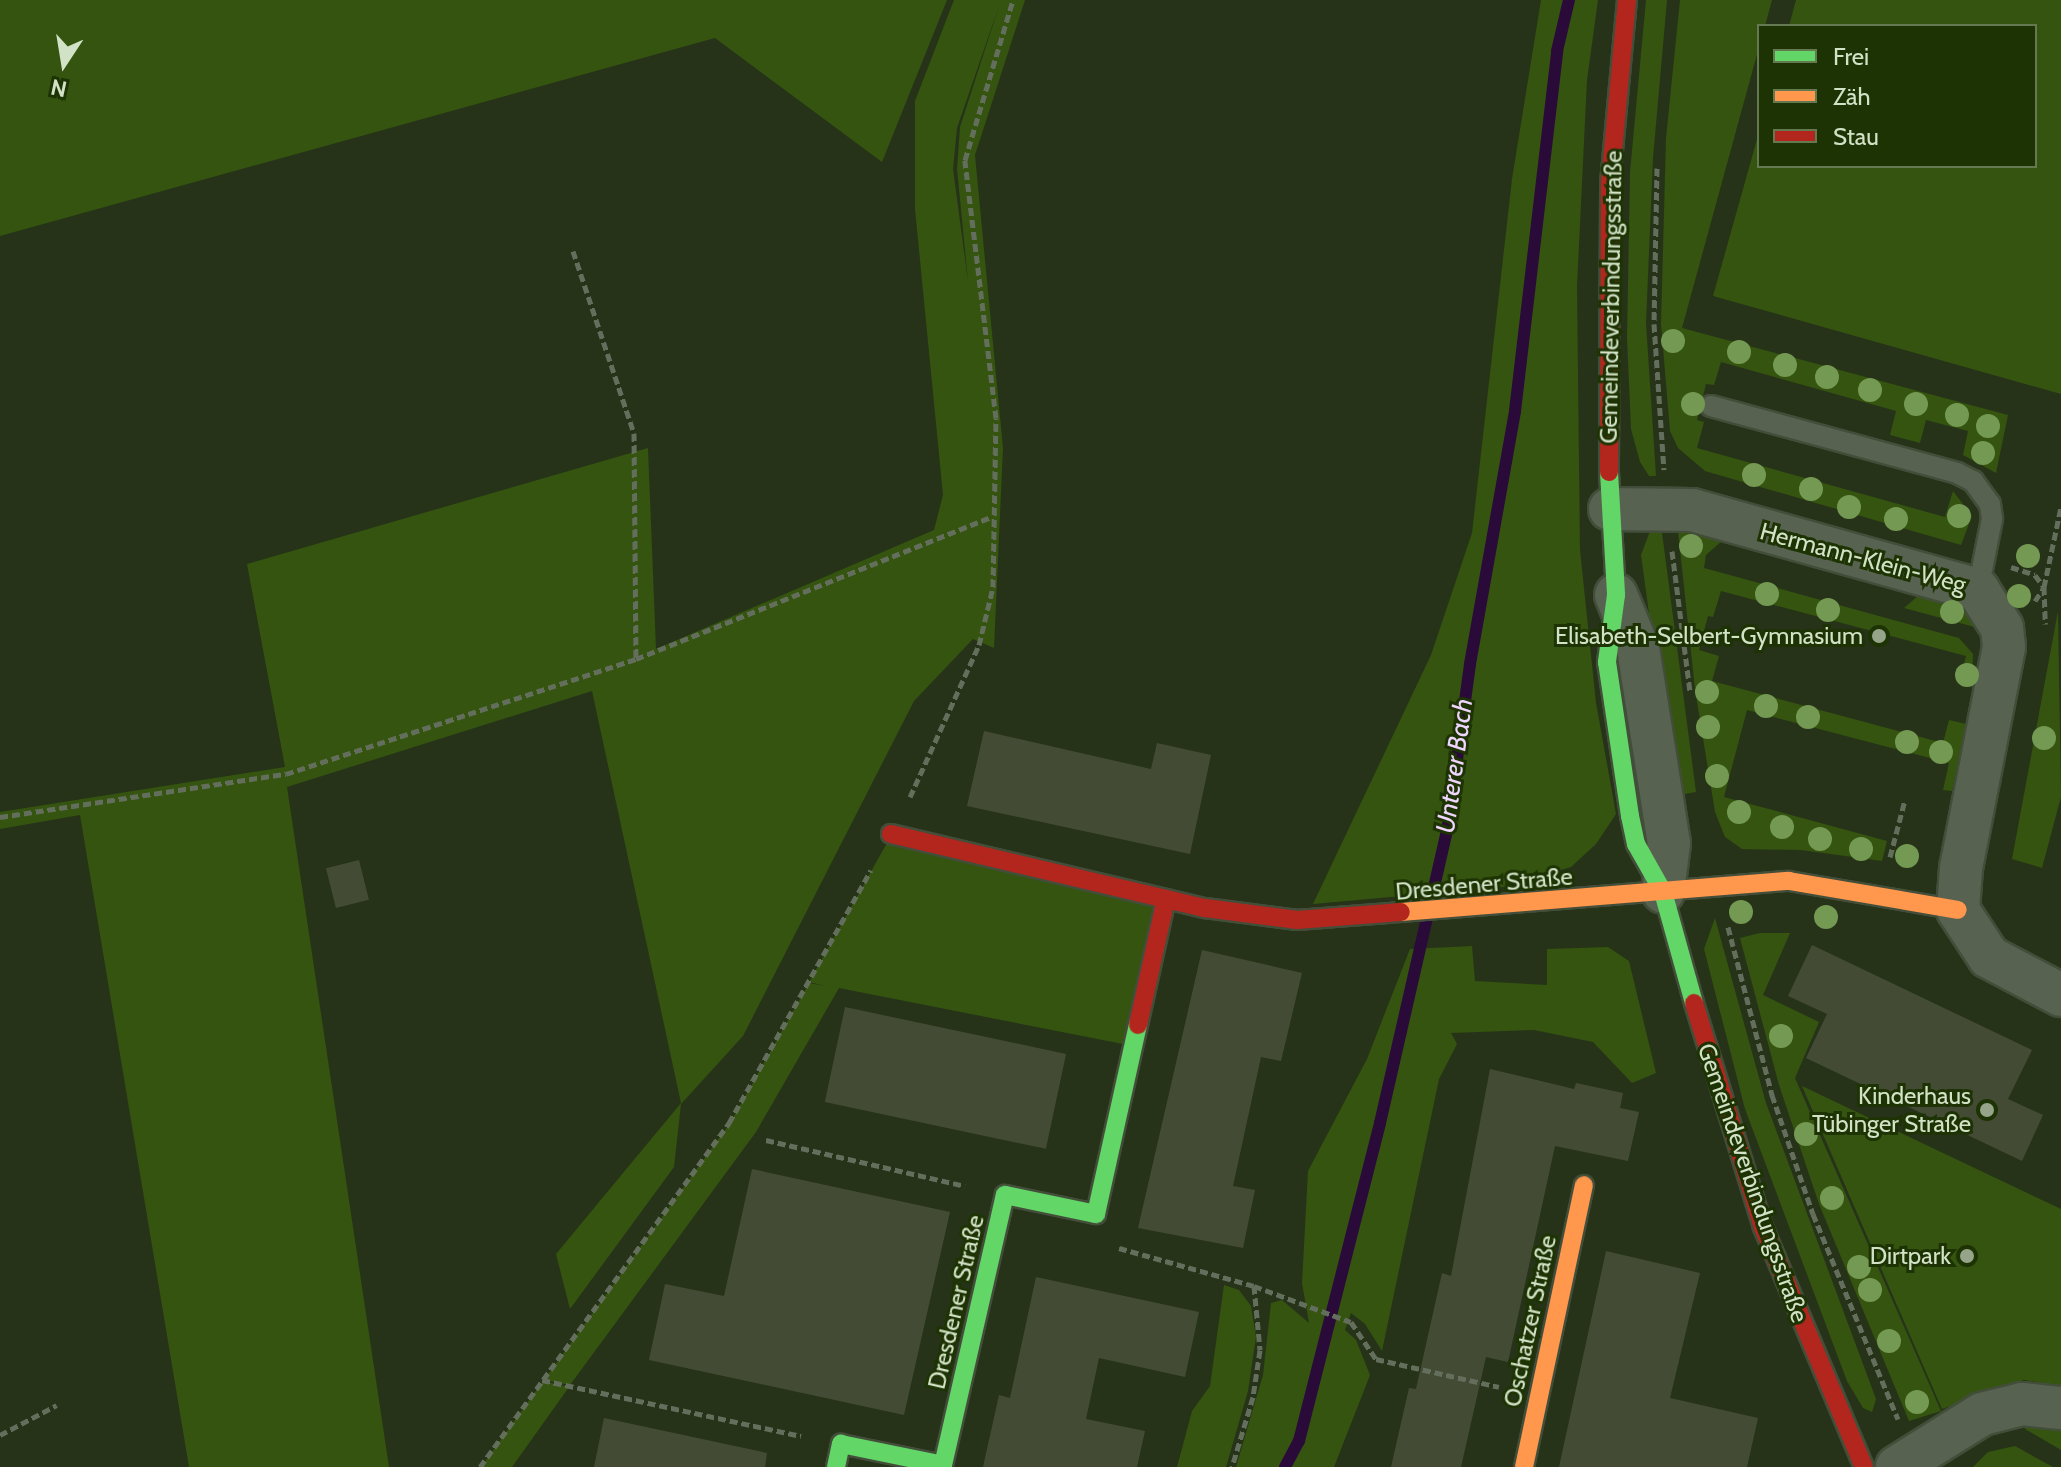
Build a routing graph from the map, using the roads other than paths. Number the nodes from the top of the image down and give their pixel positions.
1 (1627, 0) edge
2 (1711, 406) dead end
3 (1610, 509) junction
4 (1982, 575) junction
5 (1616, 595) joint
6 (891, 834) road end
7 (1663, 892) junction
8 (1166, 899) junction
9 (1958, 910) junction
10 (2061, 995) edge
11 (1584, 1185) dead end
12 (2061, 1408) edge
13 (1906, 1461) edge
14 (836, 1467) edge
15 (1524, 1467) edge
16 (1864, 1467) edge

1 - 3 street, Gemeindeverbindungsstraße
2 - 4 lane
3 - 4 street, Hermann-Klein-Weg
3 - 5 street, Gemeindeverbindungsstraße
4 - 9 street, Hermann-Klein-Weg
5 - 7 street, Gemeindeverbindungsstraße
6 - 8 street, Dresdener Straße
7 - 8 street, Dresdener Straße
7 - 9 street
7 - 16 street, Gemeindeverbindungsstraße
8 - 14 street, Dresdener Straße
9 - 10 street
11 - 15 street, Oschatzer Straße
12 - 13 street

